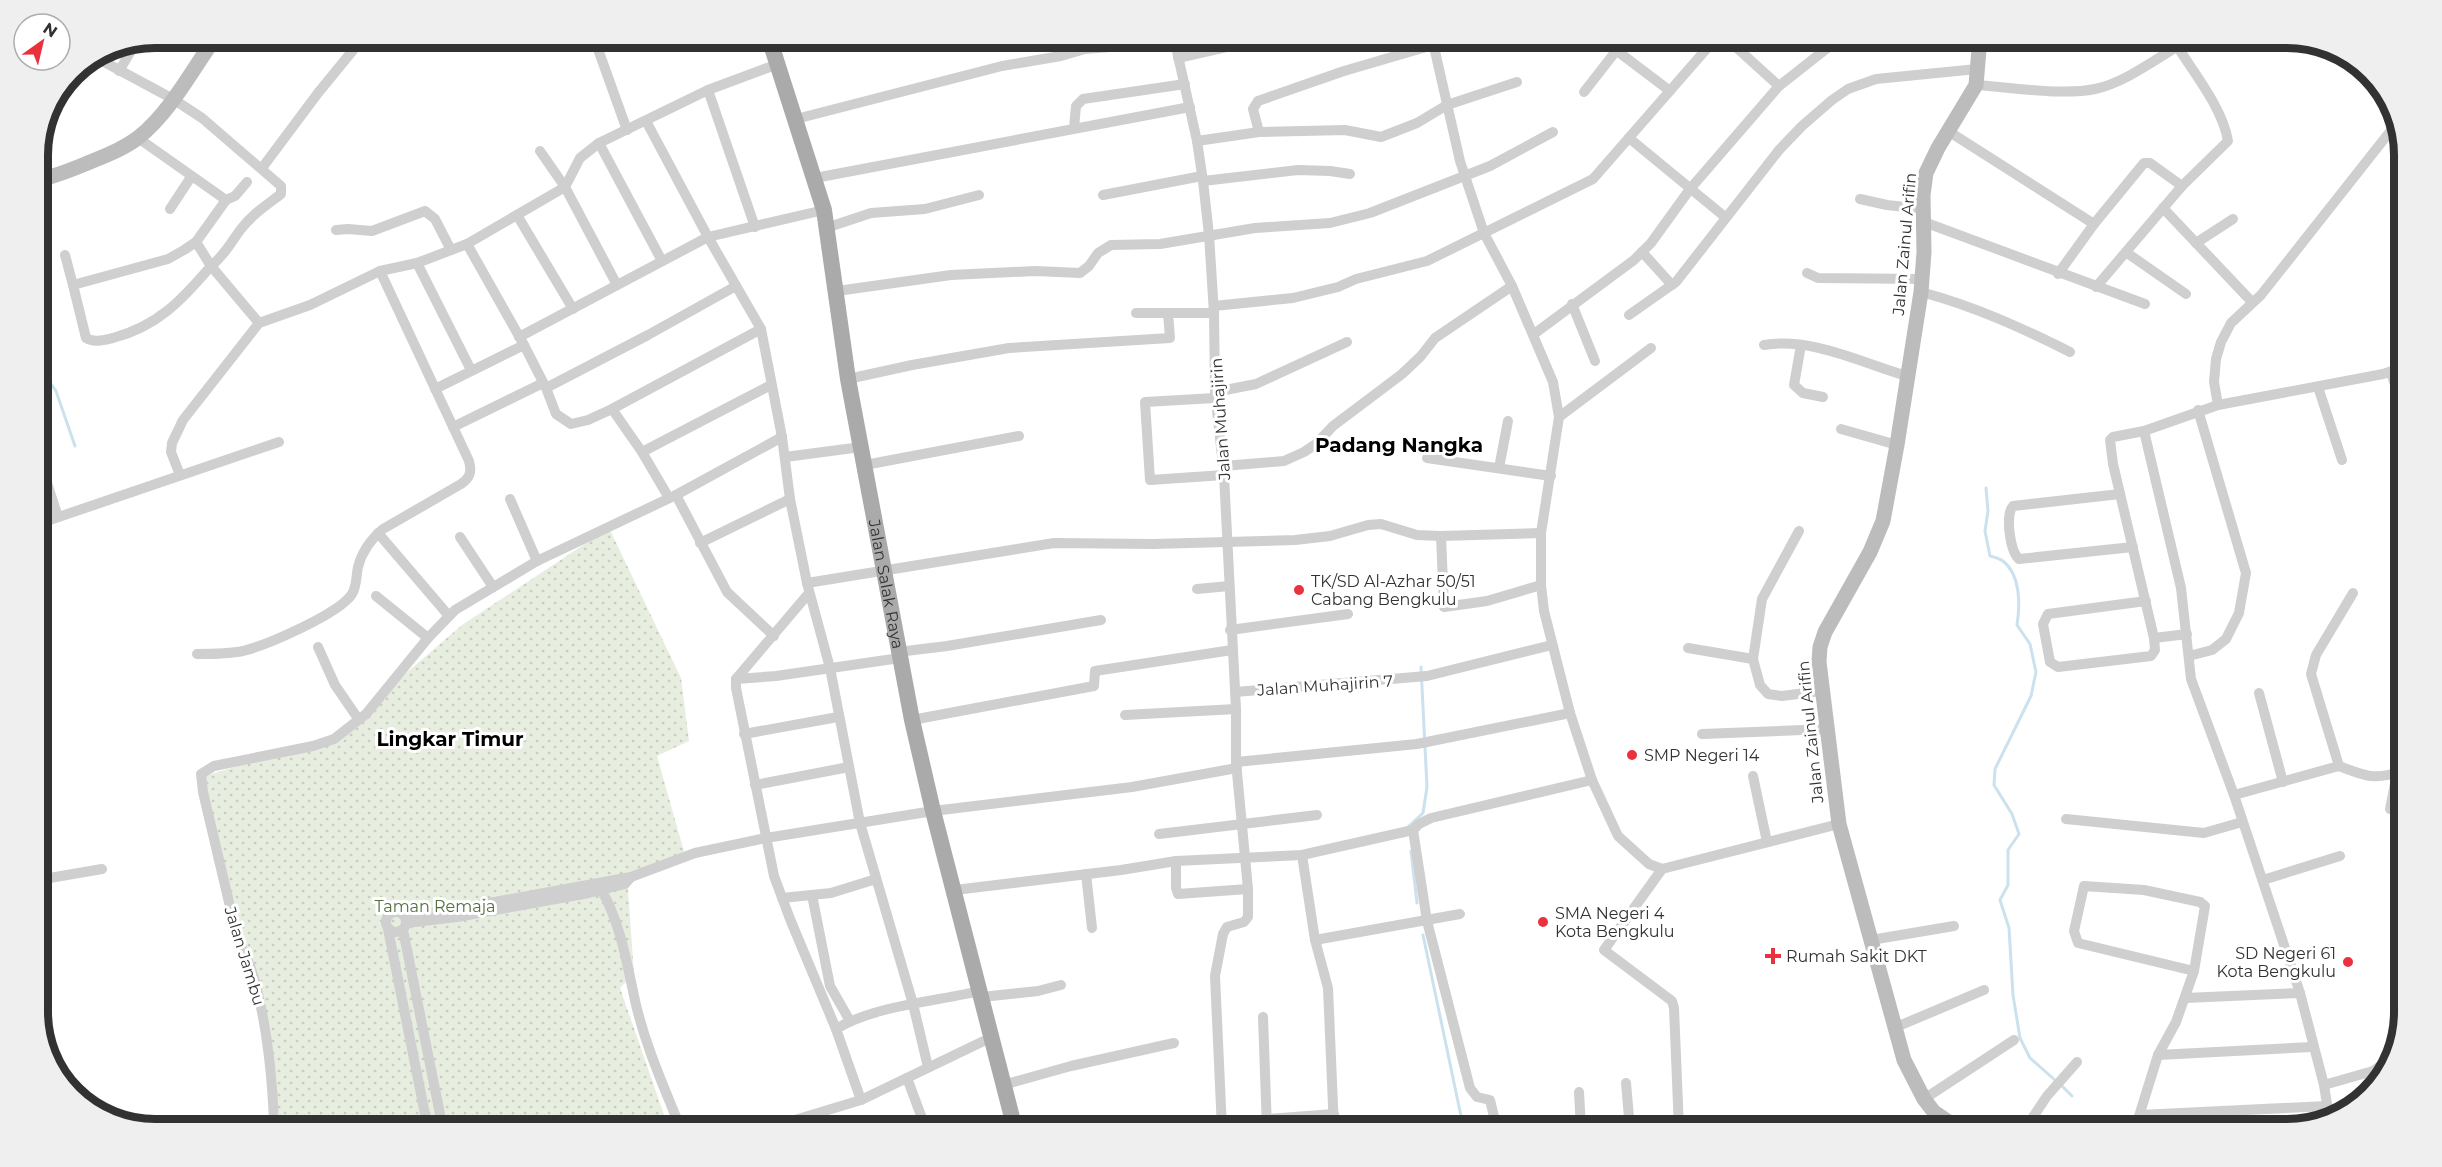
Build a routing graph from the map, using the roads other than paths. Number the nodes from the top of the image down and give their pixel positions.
1 (205, 48) edge
2 (355, 48) edge
3 (598, 48) edge
4 (772, 48) edge
5 (1094, 48) edge
6 (1177, 48) edge
7 (1222, 48) edge
8 (1411, 48) edge
9 (1434, 48) edge
10 (1612, 48) edge
11 (1704, 48) edge
12 (1737, 48) edge
13 (1827, 48) edge
14 (1980, 48) edge
15 (2174, 48) edge
16 (2178, 48) edge
17 (131, 51) edge
18 (1616, 51) junction
19 (1179, 58) junction
20 (103, 62) edge
21 (778, 64) junction
22 (1977, 69) junction
23 (119, 71) junction
24 (1517, 82) dead end
25 (1185, 84) junction
26 (1976, 85) junction
27 (1779, 86) junction
28 (708, 90) junction
29 (1670, 91) junction
30 (1584, 92) dead end
31 (173, 99) junction
32 (1447, 105) junction
33 (1190, 107) junction
34 (796, 119) junction
35 (646, 121) junction
36 (1074, 128) junction
37 (627, 130) junction
38 (2391, 130) edge
39 (1948, 131) junction
40 (1259, 132) junction
41 (1553, 132) dead end
42 (138, 138) junction
43 (1629, 138) junction
44 (1197, 141) junction
45 (599, 143) junction
46 (540, 151) dead end
47 (262, 168) junction
48 (1350, 174) dead end
49 (1465, 175) junction
50 (48, 177) edge
51 (192, 177) junction
52 (815, 177) junction
53 (1203, 178) junction
54 (247, 182) dead end
55 (2182, 186) junction
56 (565, 187) junction
57 (1690, 189) junction
58 (979, 195) dead end
59 (1103, 195) dead end
60 (1860, 199) dead end
61 (226, 200) junction
62 (2163, 208) junction
63 (170, 209) dead end
64 (824, 210) junction
65 (517, 214) junction
66 (1924, 216) junction
67 (1725, 217) junction
68 (2233, 219) dead end
69 (2094, 224) junction
70 (755, 227) junction
71 (826, 228) junction
72 (336, 230) dead end
73 (1484, 233) junction
74 (1209, 235) junction
75 (708, 237) junction
76 (196, 242) junction
77 (2196, 243) junction
78 (467, 244) junction
79 (451, 250) junction
80 (1642, 252) junction
81 (2127, 253) junction
82 (65, 255) dead end
83 (662, 261) junction
84 (417, 263) junction
85 (212, 266) junction
86 (380, 271) junction
87 (1807, 273) dead end
88 (2058, 274) junction
89 (73, 285) junction
90 (617, 285) junction
91 (1672, 285) junction
92 (736, 286) junction
93 (1512, 286) junction
94 (1922, 286) junction
95 (2096, 287) junction
96 (837, 291) junction
97 (2186, 294) dead end
98 (2252, 302) junction
99 (1572, 304) junction
100 (2145, 304) dead end
101 (573, 309) junction
102 (1214, 310) junction
103 (1168, 313) junction
104 (1136, 314) dead end
105 (1629, 315) dead end
106 (259, 323) junction
107 (760, 329) junction
108 (1534, 334) junction
109 (521, 341) junction
110 (1347, 342) dead end
111 (1764, 345) dead end
112 (1801, 345) junction
113 (1651, 348) dead end
114 (2070, 352) dead end
115 (1595, 361) dead end
116 (471, 370) junction
117 (2394, 372) edge
118 (2391, 373) junction
119 (1907, 376) junction
120 (848, 379) junction
121 (2394, 382) edge
122 (771, 384) junction
123 (544, 385) junction
124 (2318, 387) junction
125 (435, 389) junction
126 (1215, 395) junction
127 (1823, 397) dead end
128 (2218, 405) junction
129 (612, 409) junction
130 (2198, 410) junction
131 (1559, 417) junction
132 (1508, 422) dead end
133 (453, 427) junction
134 (1840, 429) dead end
135 (2144, 431) junction
136 (1019, 436) dead end
137 (782, 438) junction
138 (279, 442) dead end
139 (1897, 445) junction
140 (861, 447) junction
141 (642, 452) junction
142 (785, 457) junction
143 (1427, 458) dead end
144 (2342, 460) dead end
145 (865, 465) junction
146 (1499, 468) junction
147 (1223, 471) junction
148 (180, 475) junction
149 (1551, 476) junction
150 (48, 486) edge
151 (2120, 494) junction
152 (672, 496) junction
153 (510, 499) dead end
154 (790, 499) junction
155 (58, 517) junction
156 (48, 520) edge
157 (1798, 531) dead end
158 (378, 533) junction
159 (1541, 533) junction
160 (1441, 536) junction
161 (460, 537) dead end
162 (1227, 542) junction
163 (700, 543) junction
164 (2133, 547) junction
165 (537, 561) junction
166 (886, 572) junction
167 (1541, 585) junction
168 (1229, 586) junction
169 (493, 587) junction
170 (808, 588) junction
171 (1197, 589) dead end
172 (2353, 592) dead end
173 (376, 596) dead end
174 (2146, 602) junction
175 (1348, 614) dead end
176 (449, 616) junction
177 (1101, 620) dead end
178 (1230, 630) junction
179 (2187, 634) junction
180 (774, 636) junction
181 (428, 638) junction
182 (2154, 638) junction
183 (1552, 645) junction
184 (318, 647) dead end
185 (1688, 648) dead end
186 (1232, 650) junction
187 (197, 654) dead end
188 (899, 655) junction
189 (2189, 656) junction
190 (1753, 659) junction
191 (830, 668) junction
192 (736, 679) junction
193 (1821, 691) junction
194 (1235, 692) junction
195 (2259, 693) dead end
196 (1236, 709) junction
197 (1570, 713) junction
198 (1125, 715) dead end
199 (838, 717) junction
200 (359, 720) junction
201 (912, 720) junction
202 (1827, 729) junction
203 (744, 734) junction
204 (1702, 734) dead end
205 (1236, 765) junction
206 (2339, 766) junction
207 (849, 767) junction
208 (2394, 774) edge
209 (1753, 776) dead end
210 (1592, 780) junction
211 (2283, 782) junction
212 (755, 785) junction
213 (2234, 795) junction
214 (2394, 796) edge
215 (2390, 809) dead end
216 (933, 811) junction
217 (1317, 815) dead end
218 (2066, 819) dead end
219 (2242, 822) junction
220 (860, 823) junction
221 (1242, 824) junction
222 (1839, 824) junction
223 (1408, 832) junction
224 (1159, 834) dead end
225 (766, 838) junction
226 (1767, 842) junction
227 (1302, 855) junction
228 (1244, 856) junction
229 (2340, 856) dead end
230 (1176, 861) junction
231 (102, 868) dead end
232 (1662, 869) junction
233 (1086, 874) junction
234 (631, 877) junction
235 (48, 878) edge
236 (876, 879) junction
237 (2263, 880) junction
238 (1248, 889) junction
239 (955, 890) junction
240 (602, 891) junction
241 (812, 895) junction
242 (782, 898) junction
243 (1461, 914) dead end
244 (1427, 921) junction
245 (405, 923) junction
246 (1954, 926) dead end
247 (1092, 928) dead end
248 (388, 929) junction
249 (1871, 939) junction
250 (1315, 940) junction
251 (2194, 971) junction
252 (1061, 985) dead end
253 (1984, 990) dead end
254 (2300, 993) junction
255 (981, 994) junction
256 (2185, 998) junction
257 (913, 1004) junction
258 (1263, 1017) dead end
259 (850, 1021) junction
260 (1894, 1028) junction
261 (836, 1029) junction
262 (990, 1038) junction
263 (2014, 1040) dead end
264 (1174, 1043) dead end
265 (2312, 1047) junction
266 (2158, 1055) junction
267 (2077, 1062) dead end
268 (928, 1067) junction
269 (2379, 1067) edge
270 (907, 1078) junction
271 (1626, 1083) dead end
272 (1003, 1085) junction
273 (2324, 1085) junction
274 (1579, 1092) dead end
275 (1924, 1099) junction
276 (861, 1100) junction
277 (2328, 1111) edge
278 (1334, 1114) junction
279 (817, 1115) junction
280 (2140, 1115) junction
281 (275, 1119) edge
282 (426, 1119) edge
283 (440, 1119) edge
284 (677, 1119) edge
285 (803, 1119) edge
286 (818, 1119) edge
287 (922, 1119) edge
288 (1012, 1119) edge
289 (1222, 1119) edge
290 (1267, 1119) edge
291 (1300, 1119) edge
292 (1334, 1119) edge
293 (1494, 1119) edge
294 (1580, 1119) edge
295 (1629, 1119) edge
296 (1679, 1119) edge
297 (1944, 1119) edge
298 (2032, 1119) edge
299 (2139, 1119) edge

1 - 31 street
2 - 47 street
3 - 37 street
4 - 21 main road, Jalan Salak Raya
5 - 34 street
6 - 19 street, Jalan Muhajirin
7 - 19 street
8 - 40 street
9 - 32 street
10 - 18 street
11 - 29 street
12 - 27 street
13 - 27 street
14 - 22 street, Jalan Zainul Arifin
15 - 26 street
16 - 55 street
17 - 23 street
18 - 29 street
18 - 30 street
19 - 25 street, Jalan Muhajirin
20 - 23 street
21 - 28 street
21 - 34 main road, Jalan Salak Raya
22 - 26 street, Jalan Zainul Arifin
22 - 67 street
23 - 31 street
24 - 32 street
25 - 33 street, Jalan Muhajirin
25 - 36 street
26 - 39 street, Jalan Zainul Arifin
27 - 57 street
28 - 35 street
28 - 70 street
29 - 43 street
31 - 42 street
31 - 47 street
32 - 40 street
32 - 49 street
33 - 36 street
33 - 44 street, Jalan Muhajirin
34 - 52 main road, Jalan Salak Raya
35 - 37 street
35 - 75 street
36 - 52 street
37 - 45 street
38 - 98 street
39 - 66 street, Jalan Zainul Arifin
39 - 69 street
40 - 44 street
41 - 49 street
42 - 50 street
42 - 51 street
43 - 57 street
43 - 73 street
44 - 53 street, Jalan Muhajirin
45 - 56 street
45 - 83 street
46 - 56 street
47 - 85 street
48 - 53 street
49 - 73 street
49 - 74 street
51 - 61 street
51 - 63 street
52 - 64 main road, Jalan Salak Raya
53 - 59 street
53 - 74 street, Jalan Muhajirin
54 - 61 street
55 - 62 street
55 - 69 street
56 - 65 street
56 - 90 street
57 - 67 street
57 - 80 street
58 - 71 street
60 - 66 street
61 - 76 street
62 - 77 street
62 - 81 street
64 - 70 street
64 - 71 main road, Jalan Salak Raya
65 - 78 street
65 - 101 street
66 - 88 street
66 - 94 street, Jalan Zainul Arifin
67 - 91 street
68 - 77 street
69 - 88 street
70 - 75 street
71 - 96 main road, Jalan Salak Raya
72 - 79 street
73 - 93 street
73 - 102 street
74 - 96 street
74 - 102 street, Jalan Muhajirin
75 - 83 street
75 - 92 street
76 - 85 street
76 - 89 street
77 - 98 street
78 - 79 street
78 - 109 street
79 - 84 street
80 - 91 street
80 - 99 street
81 - 95 street
81 - 97 street
82 - 89 street
83 - 90 street
84 - 86 street
84 - 116 street
85 - 89 street
85 - 106 street
86 - 106 street
86 - 125 street
87 - 94 street
88 - 95 street
90 - 101 street
91 - 105 street
92 - 107 street
92 - 123 street
93 - 108 street
93 - 147 street
94 - 114 street
94 - 119 street, Jalan Zainul Arifin
95 - 100 street
96 - 120 main road, Jalan Salak Raya
98 - 128 street
99 - 108 street
99 - 115 street
101 - 109 street
102 - 103 street
102 - 126 street, Jalan Muhajirin
103 - 104 street
103 - 120 street
106 - 148 street
107 - 122 street
107 - 129 street
108 - 131 street
109 - 116 street
109 - 123 street
110 - 126 street
111 - 112 street
112 - 119 street
112 - 127 street
113 - 131 street
116 - 125 street
117 - 118 street
118 - 121 street
118 - 124 street
119 - 139 street, Jalan Zainul Arifin
120 - 140 main road, Jalan Salak Raya
122 - 137 street
122 - 141 street
123 - 129 street
123 - 133 street
124 - 128 street
124 - 144 street
125 - 133 street
126 - 147 street, Jalan Muhajirin
126 - 147 street
128 - 130 street
129 - 141 street
130 - 135 street
130 - 189 street
131 - 149 street
132 - 146 street
133 - 158 street
134 - 139 street
135 - 151 street
135 - 179 street
136 - 145 street
137 - 142 street
137 - 152 street
138 - 148 street
139 - 193 street, Jalan Zainul Arifin
140 - 142 street
140 - 145 main road, Jalan Salak Raya
141 - 152 street
142 - 154 street
143 - 146 street
145 - 166 main road, Jalan Salak Raya
146 - 149 street
147 - 162 street, Jalan Muhajirin
148 - 155 street
149 - 159 street
150 - 155 street
151 - 164 street
151 - 164 street
152 - 163 street
152 - 165 street
153 - 165 street
154 - 163 street
154 - 170 street
155 - 156 street
157 - 190 street
158 - 176 street
158 - 187 street
159 - 160 street
159 - 167 street
160 - 162 street
160 - 167 street
161 - 169 street
162 - 166 street
162 - 168 street, Jalan Muhajirin
163 - 180 street
164 - 174 street
165 - 169 street
166 - 170 street
166 - 188 main road, Jalan Salak Raya
167 - 183 street
168 - 171 street
168 - 178 street, Jalan Muhajirin
169 - 176 street
170 - 180 street
170 - 191 street
172 - 206 street
173 - 181 street
174 - 182 street
174 - 182 street
175 - 178 street
176 - 181 street
177 - 188 street
178 - 186 street, Jalan Muhajirin
179 - 182 street
179 - 189 street
180 - 192 street
181 - 200 street
183 - 194 street, Jalan Muhajirin 7
183 - 197 street
184 - 200 street
185 - 190 street
186 - 194 street, Jalan Muhajirin
186 - 201 street
188 - 191 street
188 - 201 main road, Jalan Salak Raya
189 - 213 street
190 - 193 street
191 - 192 street
191 - 199 street
192 - 203 street
193 - 202 street, Jalan Zainul Arifin
194 - 196 street, Jalan Muhajirin
195 - 211 street
196 - 198 street
196 - 205 street, Jalan Muhajirin
197 - 205 street
197 - 210 street
199 - 203 street
199 - 207 street
200 - 281 street, Jalan Jambu
201 - 216 main road, Jalan Salak Raya
202 - 204 street
202 - 222 street, Jalan Zainul Arifin
203 - 212 street
205 - 216 street
205 - 221 street, Jalan Muhajirin
206 - 208 street
206 - 211 street
207 - 212 street
207 - 220 street
209 - 226 street
210 - 223 street
210 - 232 street
211 - 213 street
212 - 225 street
213 - 219 street
214 - 215 street
216 - 220 street
216 - 239 main road, Jalan Salak Raya
217 - 221 street
218 - 219 street
219 - 237 street
220 - 225 street
220 - 236 street
221 - 224 street
221 - 228 street, Jalan Muhajirin
222 - 226 street
222 - 249 street, Jalan Zainul Arifin
223 - 227 street
223 - 244 street
225 - 234 street
225 - 242 street
226 - 232 street
227 - 228 street
227 - 250 street
228 - 230 street
228 - 238 street, Jalan Muhajirin
229 - 237 street
230 - 233 street
230 - 238 street
231 - 235 street
232 - 296 street
233 - 239 street
233 - 247 street
234 - 240 street
234 - 245 street
236 - 241 street
236 - 257 street
237 - 254 street
238 - 289 street, Jalan Muhajirin
239 - 255 main road, Jalan Salak Raya
240 - 245 street
240 - 284 street
241 - 242 street
241 - 259 street
242 - 261 street
243 - 244 street
244 - 250 street
244 - 293 street
245 - 248 street
245 - 248 street
245 - 283 street
246 - 249 street
248 - 282 street
249 - 260 street, Jalan Zainul Arifin
250 - 278 street
251 - 251 street
251 - 256 street
252 - 255 street
253 - 260 street
254 - 256 street
254 - 265 street
255 - 257 street
255 - 262 main road, Jalan Salak Raya
256 - 266 street
257 - 259 street
257 - 268 street
258 - 290 street
259 - 261 street
260 - 275 street, Jalan Zainul Arifin
261 - 276 street
262 - 268 street
262 - 272 main road, Jalan Salak Raya
263 - 275 street
264 - 272 street
265 - 266 street
265 - 273 street
266 - 280 street
267 - 298 street
268 - 270 street
269 - 273 street
270 - 276 street
270 - 287 street
271 - 295 street
272 - 288 main road, Jalan Salak Raya
273 - 277 street
274 - 294 street
275 - 297 street, Jalan Zainul Arifin
276 - 279 street
277 - 280 street
278 - 291 street
278 - 292 street
279 - 285 street
279 - 286 street
280 - 299 street

